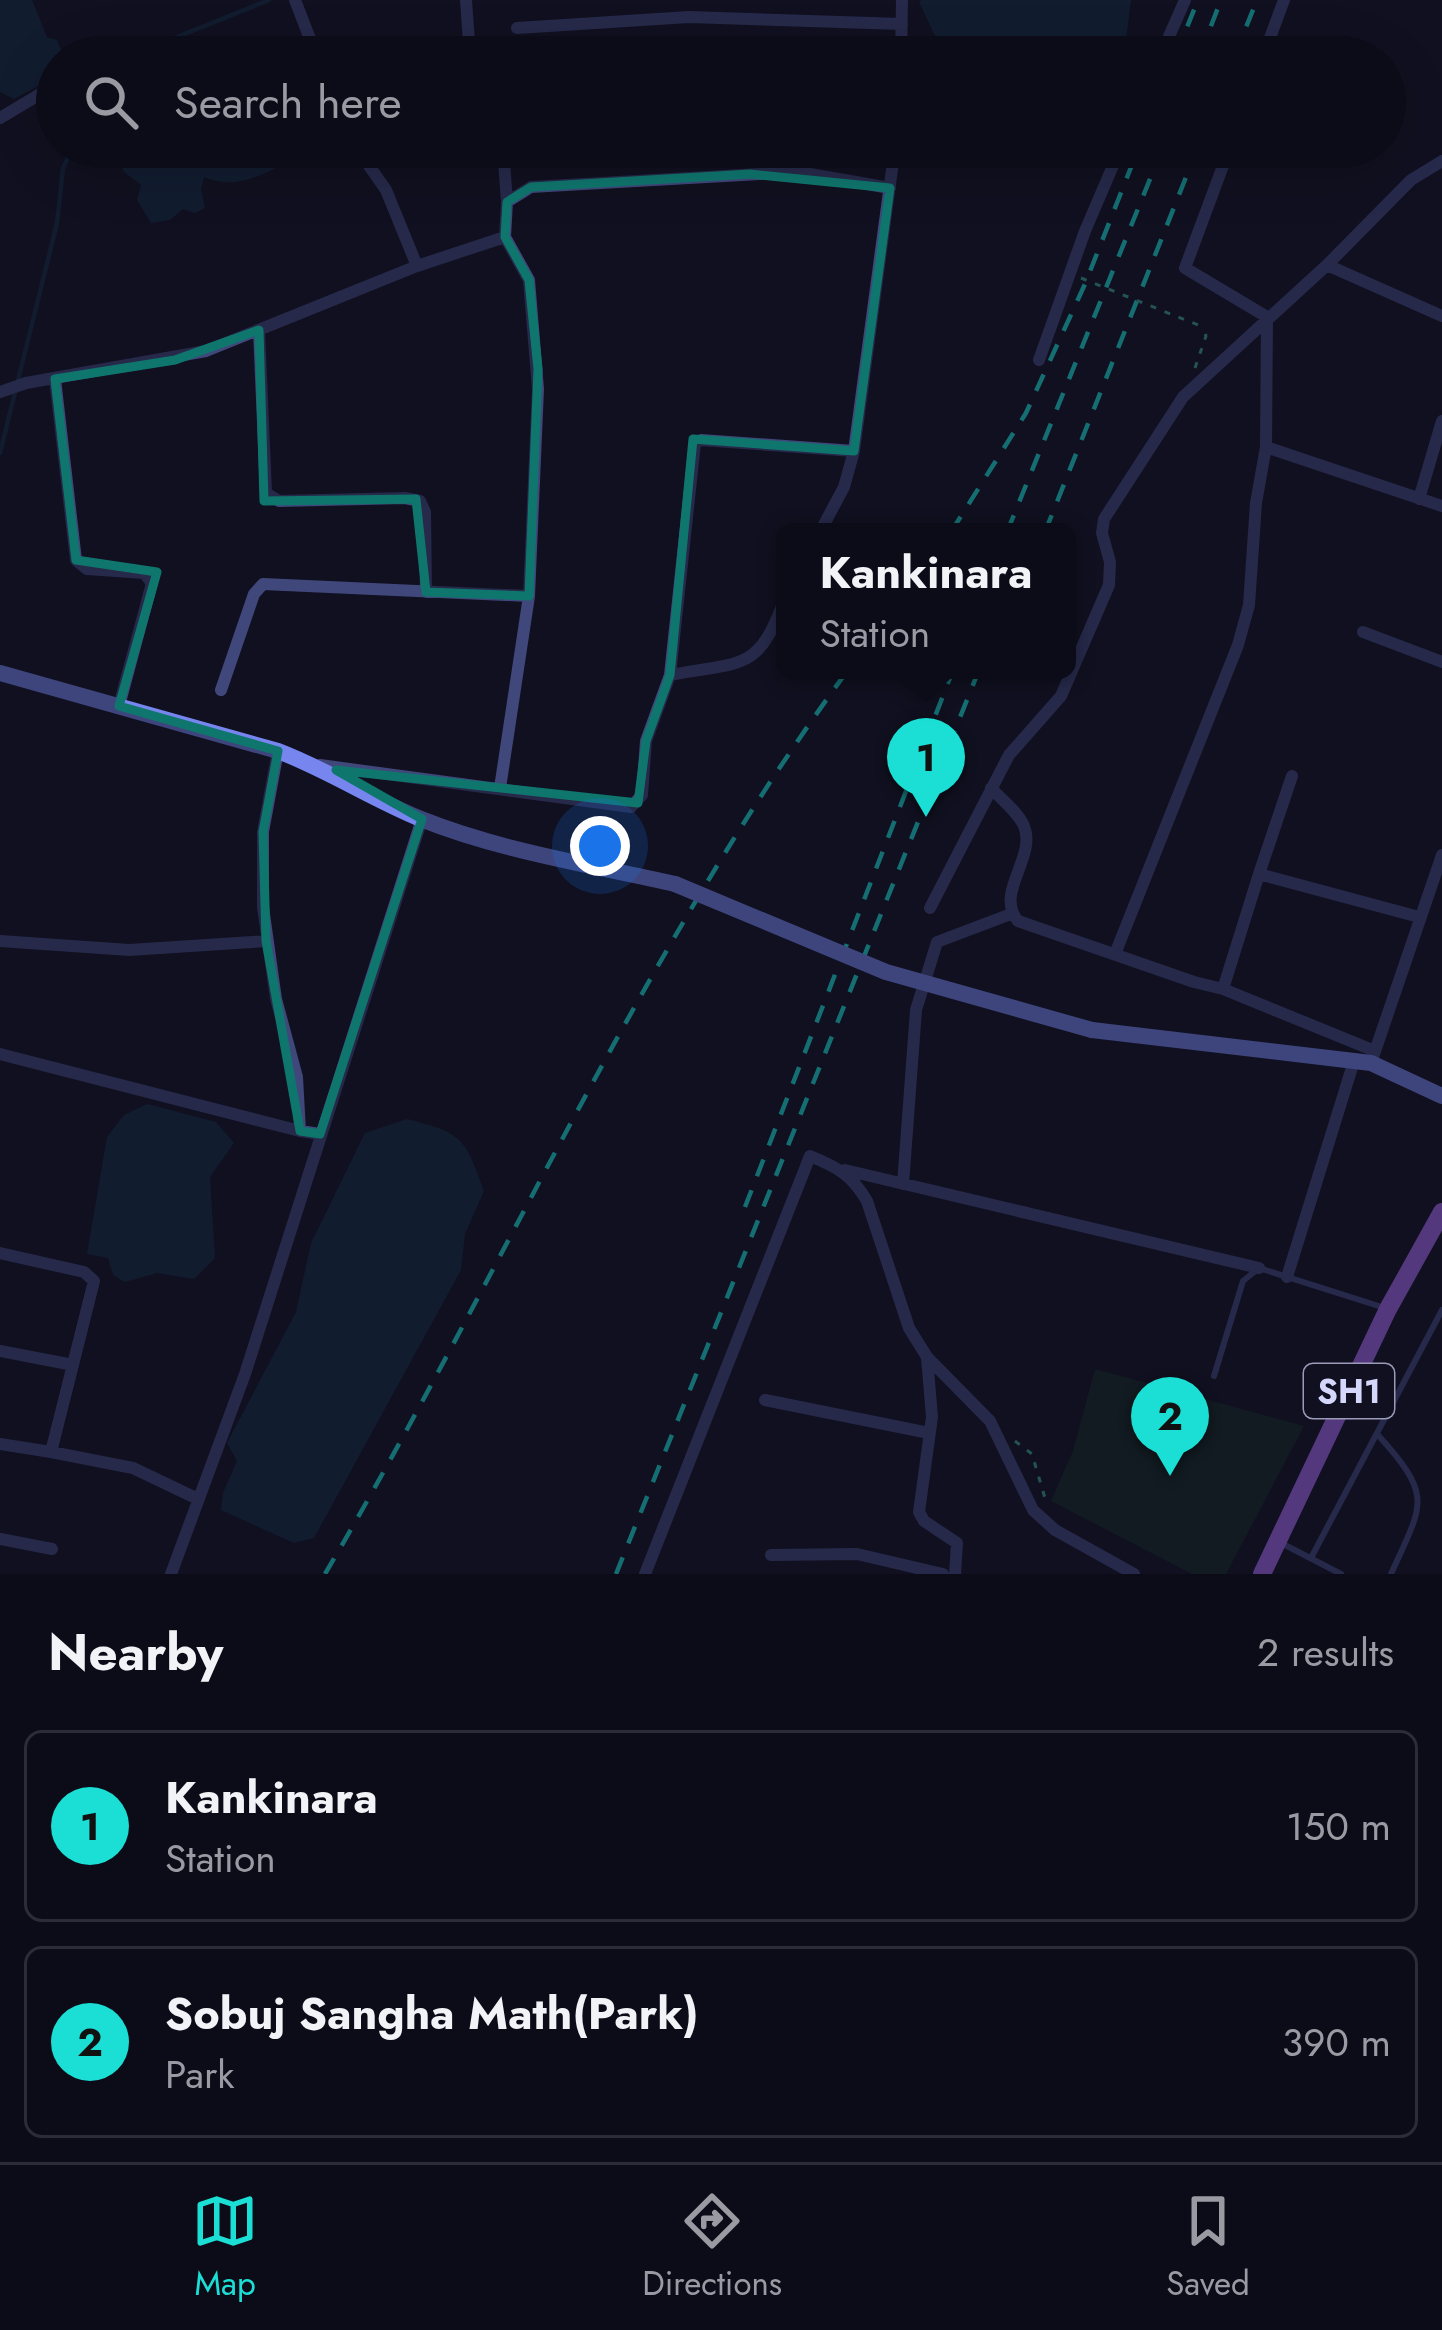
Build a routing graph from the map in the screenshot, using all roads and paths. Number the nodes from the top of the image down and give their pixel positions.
1 (295, 0) edge
2 (466, 0) edge
3 (902, 0) edge
4 (1185, 0) edge
5 (1284, 0) edge
6 (902, 24) junction
7 (517, 28) dead end
8 (309, 36) edge
9 (469, 36) edge
10 (902, 36) edge
11 (1169, 36) edge
12 (1271, 36) edge
13 (36, 97) edge
14 (0, 118) edge
15 (1442, 161) edge
16 (371, 168) edge
17 (505, 168) edge
18 (892, 168) edge
19 (1113, 168) edge
20 (1222, 168) edge
21 (890, 188) junction
22 (507, 202) junction
23 (505, 237) junction
24 (1327, 265) junction
25 (417, 266) junction
26 (1081, 278) dead end
27 (1442, 316) edge
28 (1267, 317) junction
29 (259, 330) junction
30 (1039, 360) dead end
31 (55, 379) junction
32 (3, 391) edge
33 (1184, 397) junction
34 (1442, 421) edge
35 (1266, 447) junction
36 (854, 451) junction
37 (1419, 499) junction
38 (1442, 506) edge
39 (825, 523) edge
40 (426, 592) junction
41 (529, 596) junction
42 (776, 622) edge
43 (1363, 632) dead end
44 (1076, 662) edge
45 (1442, 662) edge
46 (0, 673) edge
47 (670, 675) junction
48 (1068, 679) edge
49 (220, 690) dead end
50 (119, 706) junction
51 (278, 751) junction
52 (313, 764) junction
53 (1292, 776) dead end
54 (500, 788) junction
55 (991, 788) junction
56 (422, 819) junction
57 (1442, 854) edge
58 (1259, 874) junction
59 (930, 908) dead end
60 (1011, 914) junction
61 (1418, 917) junction
62 (0, 941) edge
63 (266, 941) junction
64 (1115, 954) junction
65 (1223, 989) junction
66 (0, 1054) edge
67 (1367, 1059) junction
68 (1442, 1096) edge
69 (300, 1131) junction
70 (320, 1134) junction
71 (845, 1170) junction
72 (903, 1184) junction
73 (1442, 1212) edge
74 (0, 1252) edge
75 (1259, 1268) junction
76 (1287, 1276) junction
77 (1388, 1309) junction
78 (1442, 1310) edge
79 (0, 1352) edge
80 (927, 1357) junction
81 (73, 1365) junction
82 (1214, 1376) dead end
83 (765, 1400) dead end
84 (990, 1421) junction
85 (929, 1433) junction
86 (1377, 1434) junction
87 (0, 1444) edge
88 (51, 1452) junction
89 (198, 1498) junction
90 (1054, 1530) junction
91 (0, 1539) edge
92 (1278, 1541) junction
93 (52, 1549) dead end
94 (771, 1555) dead end
95 (1311, 1558) junction
96 (171, 1574) edge
97 (645, 1574) edge
98 (943, 1574) edge
99 (956, 1574) edge
100 (1134, 1574) edge
101 (1262, 1574) edge
102 (1341, 1574) edge
103 (1391, 1574) edge

1 - 8 street
2 - 9 street
3 - 6 street
4 - 11 street
5 - 12 street
6 - 7 street
6 - 10 street
13 - 14 street
15 - 24 street
16 - 25 street
17 - 22 street
18 - 21 street
19 - 30 street
20 - 28 street
21 - 22 street
21 - 36 street
22 - 23 street
23 - 25 street
23 - 41 street
24 - 27 street
24 - 28 street
25 - 29 street
26 - 33 path, bridge
28 - 33 street
28 - 35 street
29 - 31 street
29 - 40 street
31 - 32 street
31 - 50 street
33 - 44 street
34 - 37 street
35 - 37 street
35 - 64 street
36 - 39 street
36 - 47 street
37 - 38 street
40 - 41 street
40 - 49 street
41 - 54 street
42 - 47 street
43 - 45 street
46 - 50 main road
47 - 54 street
48 - 55 street
50 - 51 main road
51 - 52 main road
51 - 63 street
52 - 54 street
52 - 56 main road
53 - 58 street
55 - 59 street
55 - 60 street
56 - 67 main road, bridge
56 - 70 street
57 - 61 street
58 - 61 street
58 - 65 street
60 - 64 street
60 - 72 street
61 - 67 street
62 - 63 street
63 - 69 street
64 - 65 street
65 - 67 street
66 - 69 street
67 - 68 main road
67 - 76 street
69 - 70 street
70 - 89 street
71 - 72 street
71 - 80 street
71 - 97 street
72 - 75 street
73 - 77 main road, SH1
74 - 81 street
75 - 76 lane
75 - 82 lane
76 - 77 lane
77 - 92 main road, SH1
78 - 86 lane
79 - 81 street
80 - 84 street
80 - 85 street
81 - 88 street
83 - 85 street
84 - 90 street
84 - 90 path
85 - 99 street
86 - 95 lane
86 - 103 lane
87 - 88 street
88 - 89 street
89 - 96 street
90 - 100 street
91 - 93 street
92 - 95 lane
92 - 101 main road, SH1
94 - 98 street
95 - 102 lane

